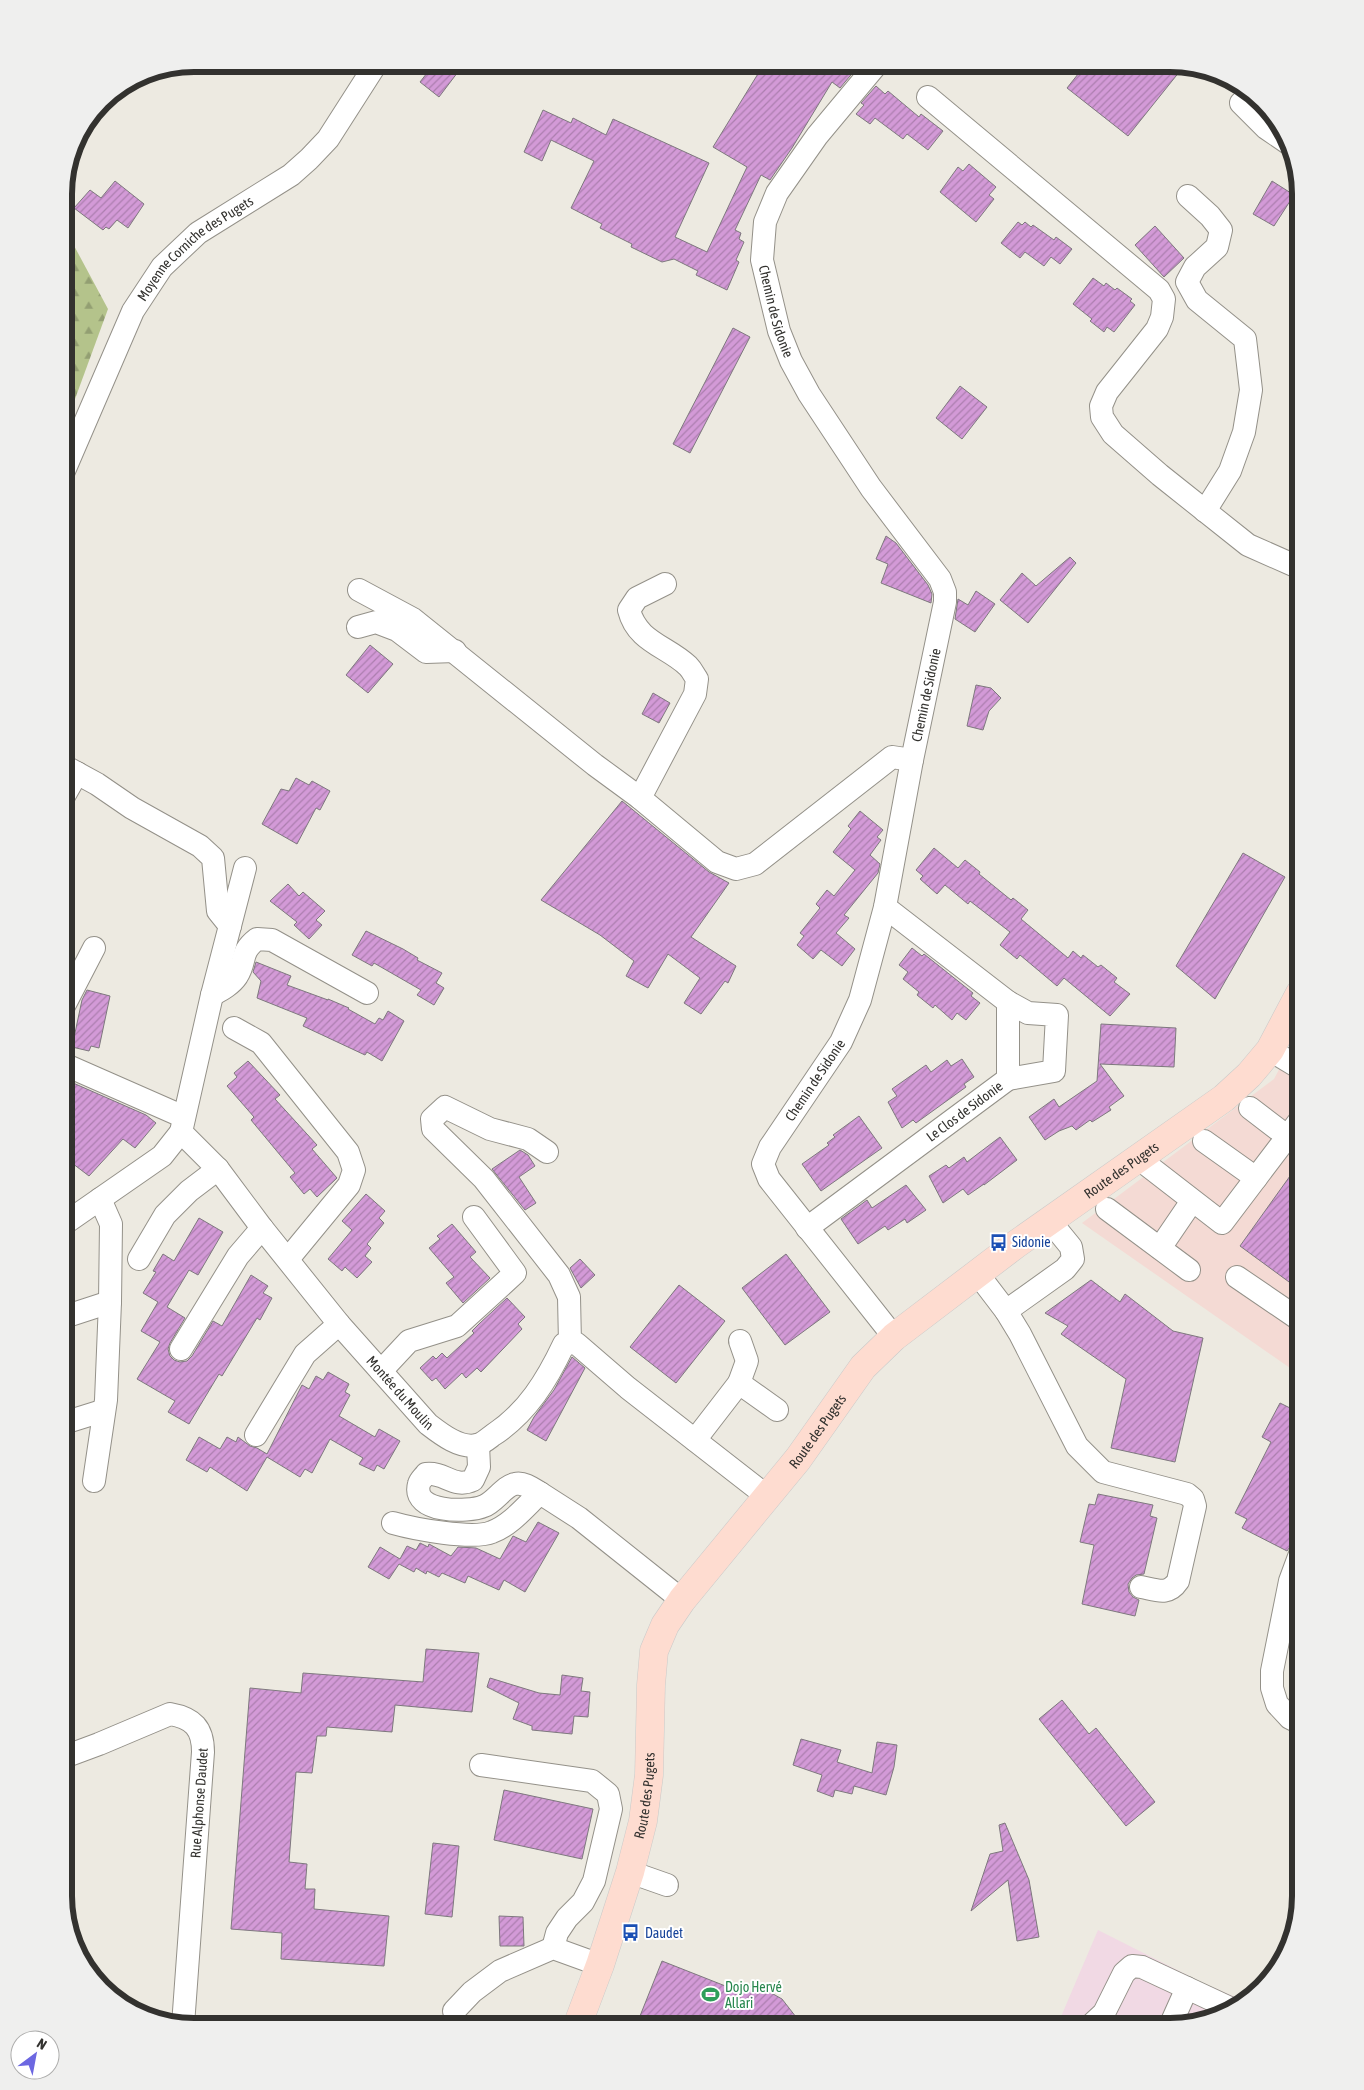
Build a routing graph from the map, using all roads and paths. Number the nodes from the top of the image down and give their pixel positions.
1 (370, 73) edge
2 (870, 73) edge
3 (928, 97) dead end
4 (1241, 103) dead end
5 (1276, 135) edge
6 (1188, 196) dead end
7 (73, 450) edge
8 (1205, 511) junction
9 (1292, 564) edge
10 (665, 584) dead end
11 (359, 590) dead end
12 (358, 627) dead end
13 (455, 651) junction
14 (912, 760) junction
15 (73, 771) edge
16 (640, 798) junction
17 (245, 868) dead end
18 (885, 907) junction
19 (230, 926) junction
20 (94, 948) dead end
21 (73, 990) edge
22 (367, 994) dead end
23 (212, 995) junction
24 (1008, 1002) junction
25 (1292, 1008) edge
26 (234, 1028) dead end
27 (1270, 1050) junction
28 (1292, 1063) edge
29 (72, 1068) edge
30 (1008, 1079) junction
31 (1250, 1108) dead end
32 (183, 1125) junction
33 (1292, 1127) edge
34 (1292, 1131) edge
35 (1204, 1141) dead end
36 (547, 1152) dead end
37 (1138, 1158) junction
38 (218, 1169) junction
39 (1256, 1178) junction
40 (100, 1199) junction
41 (1192, 1201) junction
42 (1107, 1209) dead end
43 (474, 1217) dead end
44 (72, 1218) edge
45 (1049, 1220) junction
46 (262, 1228) junction
47 (806, 1228) junction
48 (1160, 1248) junction
49 (139, 1259) dead end
50 (288, 1259) junction
51 (1189, 1270) dead end
52 (977, 1273) junction
53 (1237, 1277) dead end
54 (110, 1302) junction
55 (1006, 1311) junction
56 (72, 1314) edge
57 (1292, 1315) edge
58 (339, 1324) junction
59 (894, 1337) junction
60 (740, 1340) dead end
61 (570, 1342) junction
62 (181, 1349) dead end
63 (381, 1371) junction
64 (739, 1383) junction
65 (777, 1410) dead end
66 (101, 1419) junction
67 (72, 1421) edge
68 (256, 1435) dead end
69 (695, 1440) junction
70 (478, 1445) junction
71 (94, 1481) dead end
72 (540, 1493) junction
73 (768, 1497) junction
74 (393, 1523) dead end
75 (1292, 1576) edge
76 (1142, 1587) dead end
77 (682, 1600) junction
78 (1292, 1719) edge
79 (72, 1754) edge
80 (481, 1765) dead end
81 (630, 1872) junction
82 (667, 1885) dead end
83 (553, 1948) junction
84 (600, 1965) junction
85 (1187, 1988) junction
86 (1223, 2005) edge
87 (454, 2011) dead end
88 (184, 2017) edge
89 (580, 2017) edge
90 (1099, 2018) edge
91 (1174, 2018) edge

1 - 7 street, Moyenne Corniche des Pugets
2 - 14 street, Chemin de Sidonie
3 - 8 street
4 - 5 street
6 - 8 street
8 - 9 street
10 - 16 street
11 - 13 street
12 - 13 street
13 - 16 street
14 - 16 street
14 - 18 street, Chemin de Sidonie
15 - 19 street
17 - 19 street
18 - 24 street
18 - 47 street, Chemin de Sidonie
19 - 23 street
20 - 21 street
22 - 23 street
23 - 32 street
24 - 30 street, Le Clos de Sidonie
24 - 30 street
25 - 27 main road, Route des Pugets
26 - 50 street
27 - 28 street
27 - 37 main road, Route des Pugets
29 - 32 street
30 - 47 street, Le Clos de Sidonie
31 - 33 street
32 - 38 street, Montée du Moulin
32 - 40 street
34 - 39 street
35 - 39 street
36 - 61 street
37 - 41 street
37 - 45 main road, Route des Pugets
38 - 46 street, Montée du Moulin
38 - 49 street
39 - 41 street
40 - 44 street
40 - 54 street
41 - 48 street
42 - 48 street
43 - 63 street
45 - 52 main road, Route des Pugets
45 - 55 street
46 - 50 street, Montée du Moulin
46 - 62 street
47 - 59 street, Chemin de Sidonie
48 - 51 street
50 - 58 street, Montée du Moulin
52 - 55 street
52 - 59 main road, Route des Pugets
53 - 57 street
54 - 56 street
54 - 66 street
55 - 76 street
58 - 63 street, Montée du Moulin
58 - 68 street
59 - 73 main road, Route des Pugets
60 - 64 street
61 - 69 street
61 - 70 street
63 - 70 street, Montée du Moulin
64 - 65 street
64 - 69 street
66 - 67 street
66 - 71 street
69 - 73 street
70 - 72 street
72 - 74 street
72 - 77 street
73 - 77 main road, Route des Pugets
75 - 78 street
77 - 81 main road, Route des Pugets
79 - 88 street, Rue Alphonse Daudet
80 - 83 street
81 - 82 street
81 - 84 main road, Route des Pugets
83 - 84 street
83 - 87 street
84 - 89 main road, Route des Pugets
85 - 86 street
85 - 90 street
85 - 91 street

